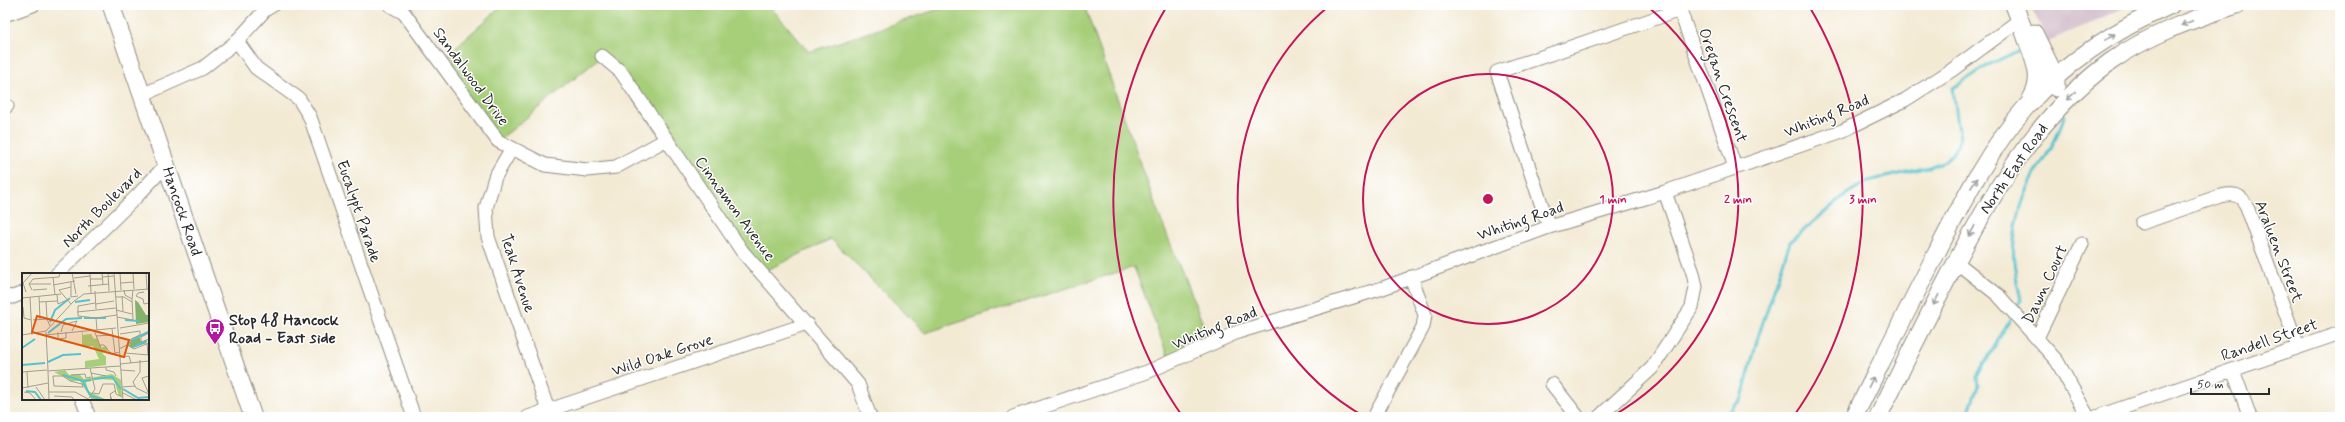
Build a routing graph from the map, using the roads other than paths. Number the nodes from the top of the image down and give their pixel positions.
1 (33, 5) edge
2 (110, 5) edge
3 (273, 5) edge
4 (390, 5) edge
5 (2171, 5) edge
6 (2236, 5) edge
7 (2017, 12) edge
8 (5, 15) edge
9 (2034, 33) junction
10 (237, 40) junction
11 (2124, 54) junction
12 (602, 56) dead end
13 (2034, 59) junction
14 (2078, 59) junction
15 (2056, 78) junction
16 (142, 95) junction
17 (2026, 108) junction
18 (2048, 118) junction
19 (667, 139) junction
20 (512, 148) junction
21 (167, 164) junction
22 (1735, 167) junction
23 (1665, 192) junction
24 (2142, 223) dead end
25 (1548, 227) junction
26 (1948, 229) junction
27 (2082, 244) dead end
28 (1956, 262) junction
29 (58, 273) edge
30 (1411, 278) junction
31 (1919, 286) junction
32 (22, 293) edge
33 (5, 296) edge
34 (807, 324) junction
35 (2340, 333) edge
36 (2037, 338) junction
37 (2298, 347) junction
38 (2233, 370) junction
39 (1552, 384) dead end
40 (82, 400) edge
41 (548, 410) junction
42 (89, 417) edge
43 (253, 417) edge
44 (414, 417) edge
45 (528, 417) edge
46 (870, 417) edge
47 (1013, 417) edge
48 (1374, 417) edge
49 (1578, 417) edge
50 (1599, 417) edge
51 (1854, 417) edge
52 (1878, 417) edge
53 (2088, 417) edge
54 (2096, 417) edge
55 (2250, 417) edge

1 - 8 street
2 - 16 main road, Hancock Road
3 - 10 street
4 - 20 street, Sandalwood Drive
14 -> 5 main road, North East Road
6 -> 11 main road, North East Road
7 - 9 main road
7 - 13 main road
7 - 22 street, Whiting Road
9 - 14 main road
9 - 15 main road
10 - 16 street
10 - 44 street, Eucalypt Parade
11 - 15 main road
11 -> 18 main road, North East Road
12 - 19 street, Cinnamon Avenue
13 - 15 main road
13 - 17 main road
14 - 15 main road, North East Road
15 - 17 main road, North East Road
15 - 18 main road
16 - 21 main road, Hancock Road
26 -> 17 main road, North East Road
18 -> 28 main road, North East Road
19 - 20 street, Sandalwood Drive
19 - 34 street, Cinnamon Avenue
20 - 41 street, Teak Avenue
21 - 29 street, North Boulevard
21 - 43 main road, Hancock Road
22 - 23 street, Whiting Road
22 - 25 street, Oregan Crescent
23 - 25 street, Whiting Road
23 - 50 street
24 - 37 street, Araluen Street
25 - 30 street, Whiting Road
26 - 28 main road
26 - 31 main road, North East Road
27 - 36 street, Dawn Court
28 - 31 main road
28 - 36 street
28 -> 52 main road, North East Road
30 - 47 street, Whiting Road
30 - 48 street
51 -> 31 main road, North East Road
32 - 33 street
34 - 41 street, Wild Oak Grove
34 - 46 street, Cinnamon Avenue
35 - 37 street, Randell Street
36 - 53 street
37 - 38 street, Randell Street
38 - 54 street, Randell Street
38 - 55 street
39 - 49 street
40 - 42 street
41 - 45 street, Wild Oak Grove

